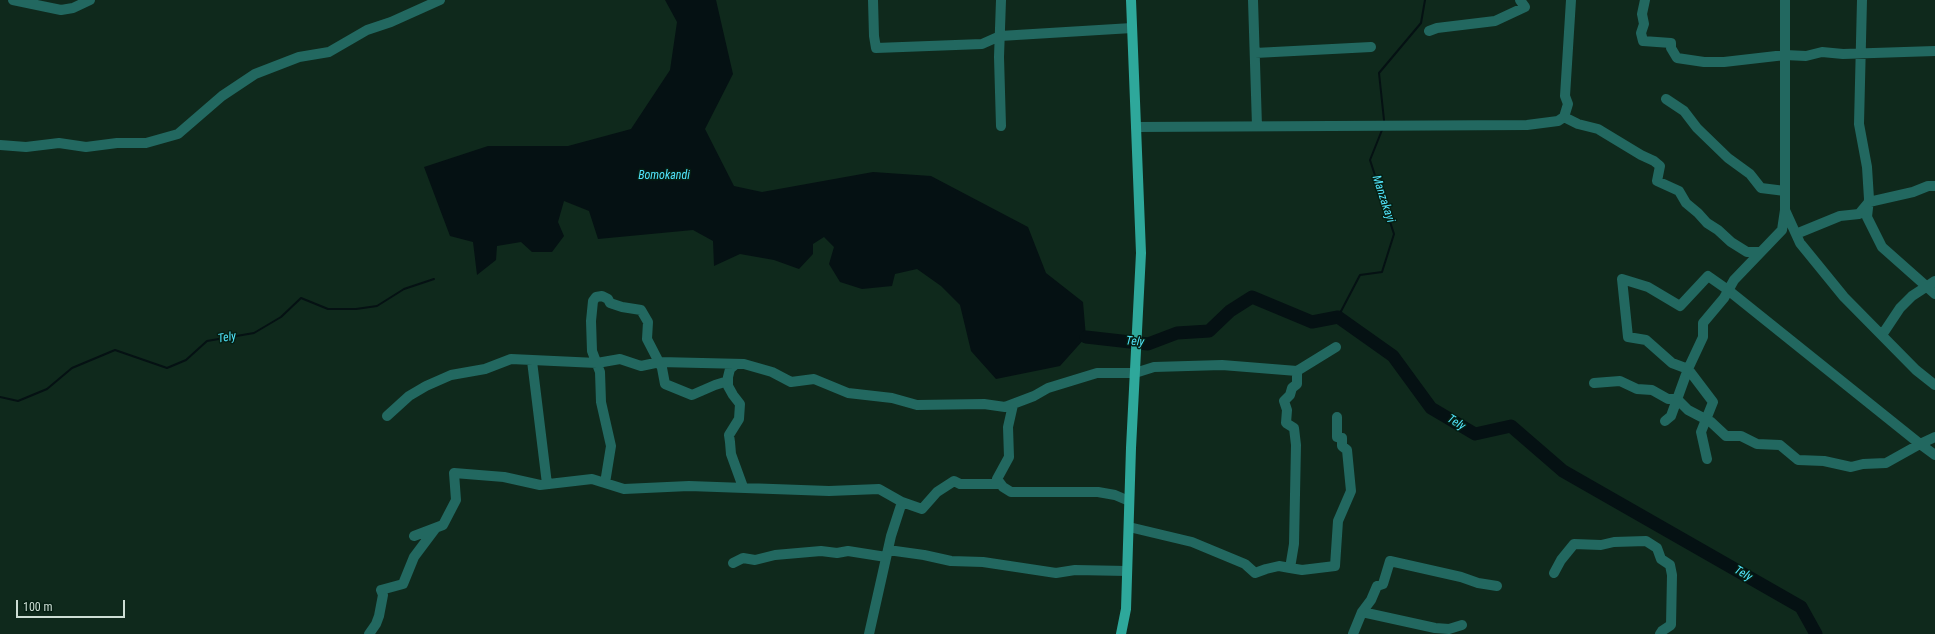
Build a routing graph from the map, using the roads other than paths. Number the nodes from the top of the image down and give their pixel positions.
1 (13, 0) edge
2 (90, 0) edge
3 (440, 0) edge
4 (873, 0) edge
5 (1001, 0) edge
6 (1131, 0) edge
7 (1253, 0) edge
8 (1520, 0) edge
9 (1571, 0) edge
10 (1645, 0) edge
11 (1785, 0) edge
12 (1862, 0) edge
13 (1132, 28) junction
14 (1429, 31) dead end
15 (1000, 36) junction
16 (1371, 47) dead end
17 (1935, 51) edge
18 (1859, 52) junction
19 (1255, 53) junction
20 (1785, 55) junction
21 (1666, 99) dead end
22 (1564, 117) junction
23 (1001, 126) dead end
24 (1136, 126) junction
25 (1257, 126) junction
26 (0, 145) edge
27 (1935, 186) edge
28 (1785, 191) junction
29 (1869, 202) junction
30 (1785, 210) junction
31 (1796, 234) junction
32 (1759, 252) junction
33 (1935, 280) edge
34 (1926, 287) junction
35 (1728, 290) junction
36 (1935, 294) edge
37 (1882, 335) junction
38 (1336, 347) dead end
39 (532, 361) junction
40 (660, 362) junction
41 (597, 363) junction
42 (736, 364) junction
43 (1688, 369) junction
44 (1296, 371) junction
45 (1135, 373) junction
46 (728, 382) junction
47 (1594, 383) dead end
48 (1935, 385) edge
49 (1677, 399) junction
50 (1013, 405) junction
51 (387, 416) dead end
52 (1337, 416) dead end
53 (1706, 420) junction
54 (1666, 421) dead end
55 (1935, 437) edge
56 (1920, 444) junction
57 (1935, 455) edge
58 (1707, 459) dead end
59 (605, 483) junction
60 (547, 484) junction
61 (1000, 484) junction
62 (743, 487) junction
63 (1130, 500) junction
64 (902, 502) junction
65 (1129, 527) junction
66 (436, 528) junction
67 (414, 536) dead end
68 (887, 554) junction
69 (733, 563) dead end
70 (1290, 568) junction
71 (1127, 572) junction
72 (1554, 573) dead end
73 (1497, 586) dead end
74 (1362, 612) junction
75 (1462, 625) dead end
76 (369, 634) edge
77 (869, 634) edge
78 (1123, 634) edge
79 (1353, 634) edge
80 (1660, 634) edge

1 - 2 street
3 - 26 street
4 - 15 street
5 - 15 street
6 - 13 main road
7 - 19 street
8 - 14 street
9 - 22 street
10 - 20 street
11 - 20 street
12 - 18 street
13 - 15 street
13 - 24 main road
15 - 23 street
16 - 19 street
17 - 18 street
18 - 20 street
18 - 29 street
19 - 25 street
20 - 28 street
21 - 28 street
22 - 25 street
22 - 32 street
24 - 25 street
24 - 45 main road
27 - 29 street
28 - 30 street
29 - 31 street
29 - 34 street
30 - 31 street
30 - 32 street
31 - 37 street
32 - 35 street
33 - 34 street
34 - 36 street
34 - 37 street
35 - 43 street
35 - 43 street
35 - 56 street
37 - 48 street
38 - 44 street
39 - 41 street
39 - 51 street
39 - 60 street
40 - 41 street
40 - 41 street
40 - 42 street
40 - 46 street
41 - 59 street
42 - 46 street
42 - 50 street
43 - 49 street
43 - 53 street
44 - 45 street
44 - 70 street
45 - 50 street
45 - 63 main road
46 - 62 street
47 - 49 street
49 - 53 street
49 - 54 street
50 - 61 street
52 - 70 street
53 - 56 street
53 - 58 street
55 - 56 street
56 - 57 street
59 - 60 street
59 - 62 street
60 - 66 street
61 - 63 street
61 - 64 street
62 - 64 street
63 - 65 main road
64 - 68 street
65 - 70 street
65 - 71 main road
66 - 67 street
66 - 76 street
68 - 69 street
68 - 71 street
68 - 77 street
71 - 78 main road
72 - 80 street
73 - 74 street
74 - 75 street
74 - 79 street

